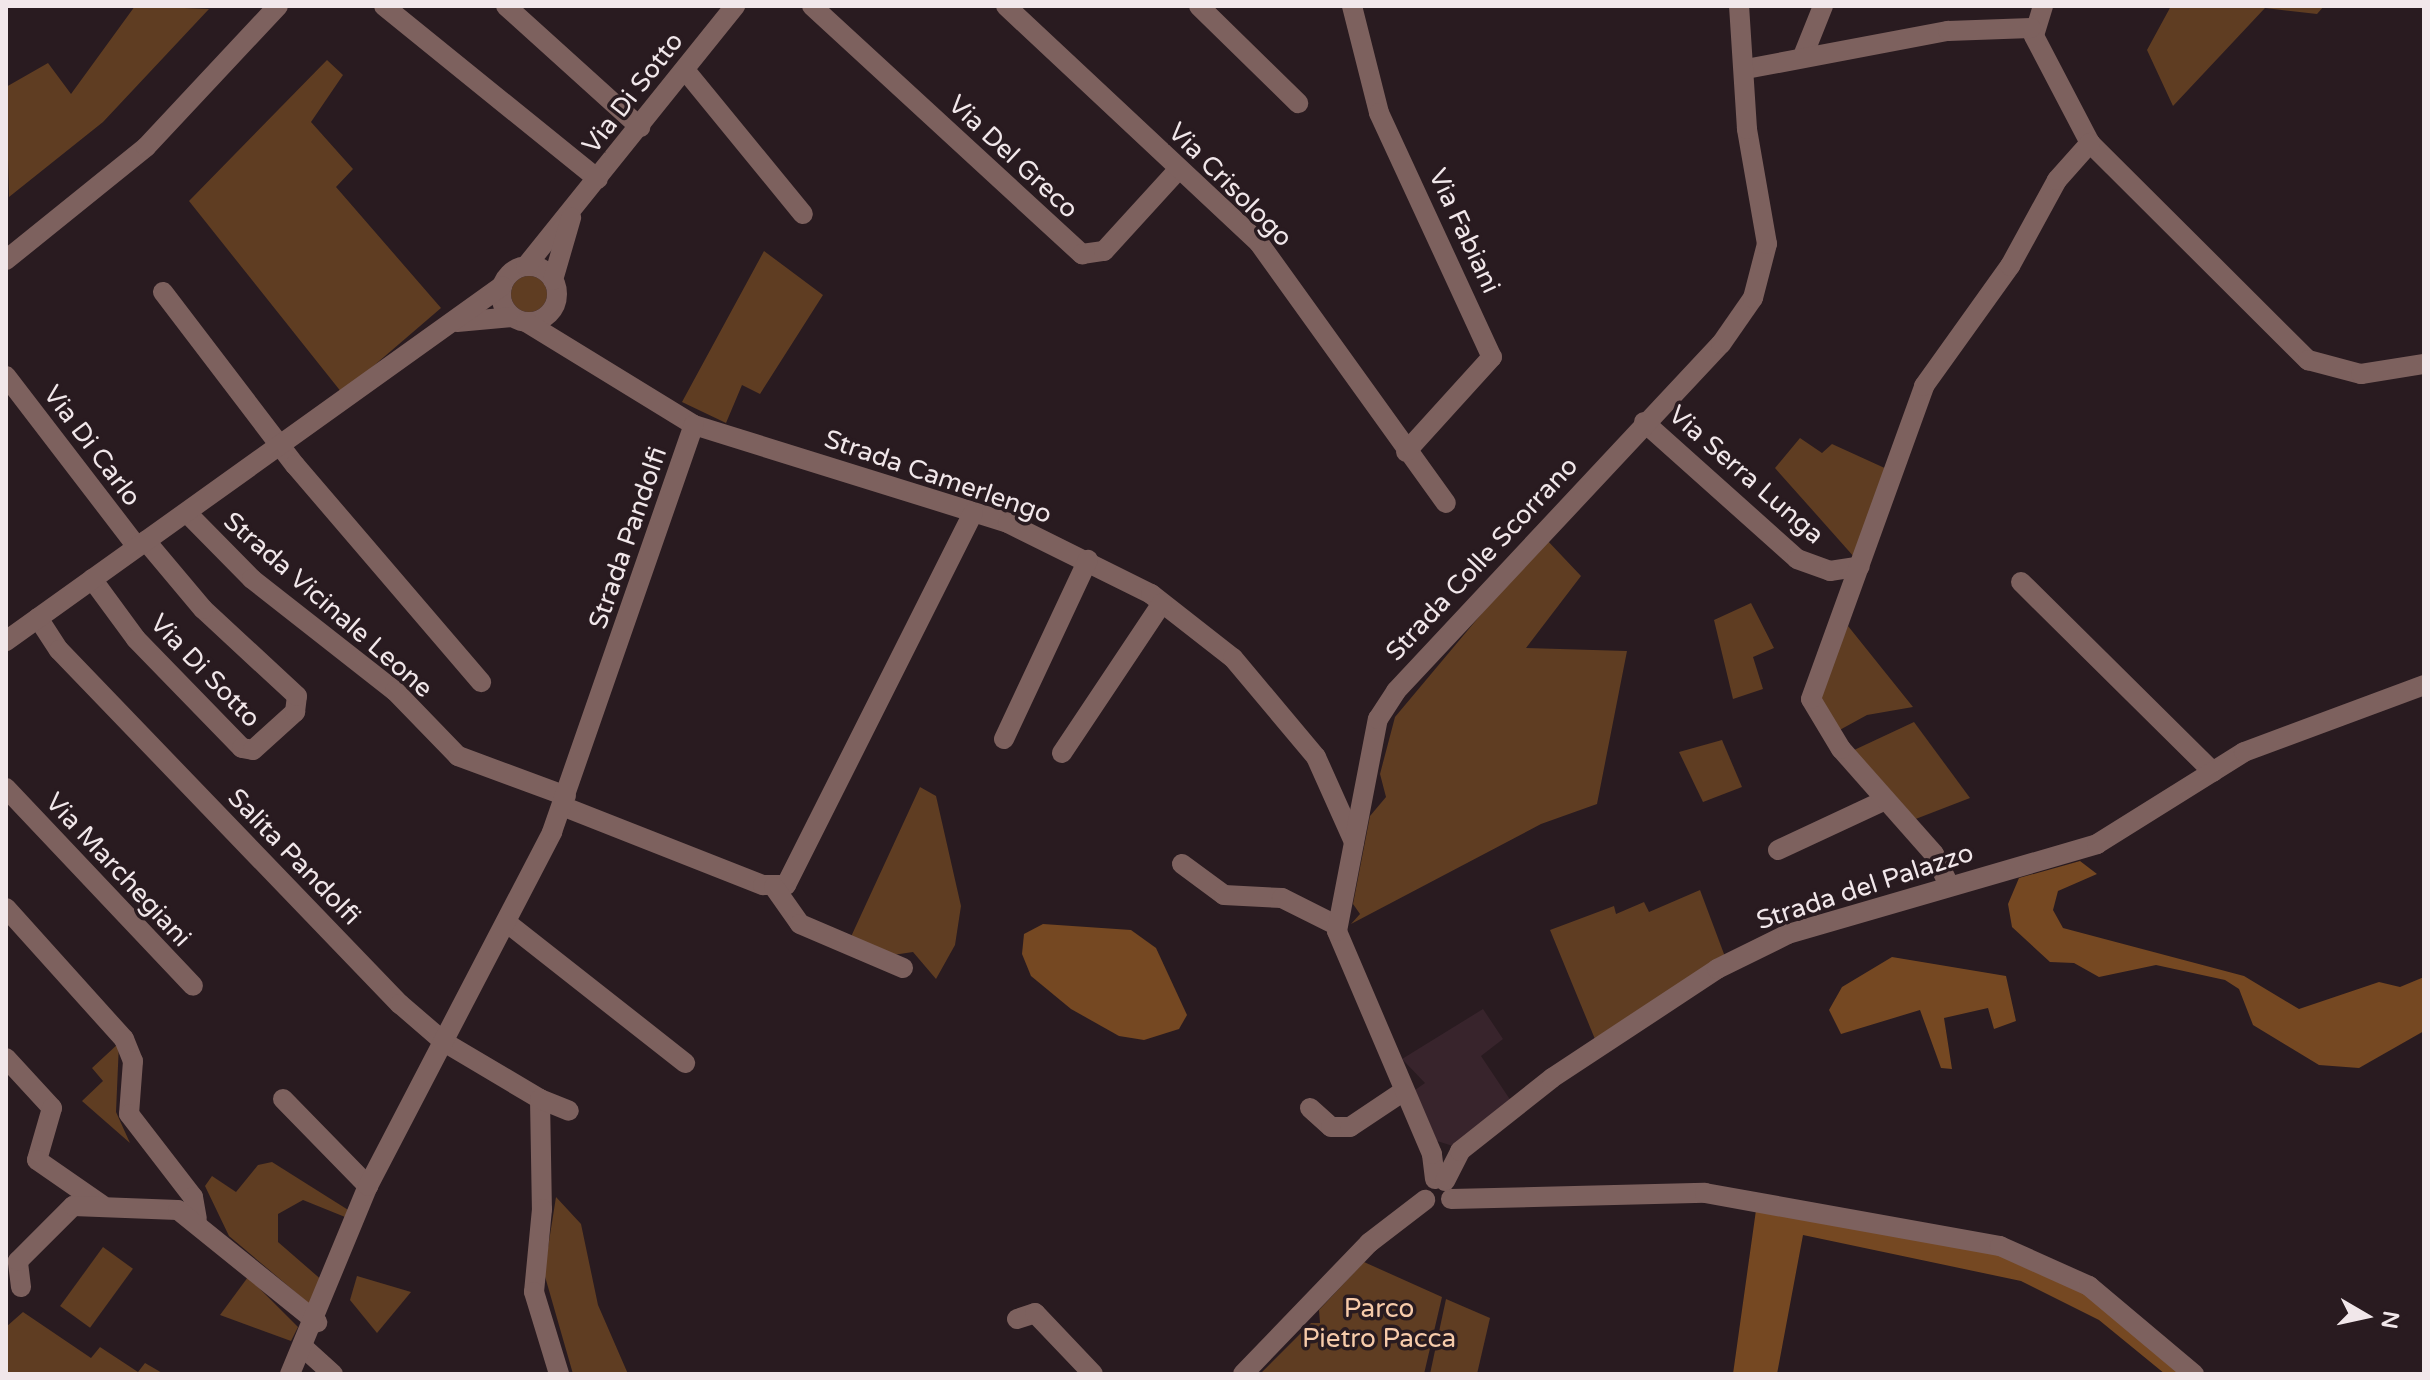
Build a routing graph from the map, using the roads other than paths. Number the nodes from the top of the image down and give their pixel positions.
1 (278, 6) edge
2 (384, 6) edge
3 (506, 6) edge
4 (735, 6) edge
5 (812, 6) edge
6 (1006, 6) edge
7 (1199, 6) edge
8 (1352, 6) edge
9 (1739, 6) edge
10 (1823, 6) edge
11 (2043, 6) edge
12 (2031, 28) junction
13 (1803, 56) junction
14 (1746, 69) junction
15 (685, 70) junction
16 (1298, 103) dead end
17 (640, 127) junction
18 (2090, 143) junction
19 (1179, 169) junction
20 (598, 179) junction
21 (574, 212) junction
22 (803, 214) dead end
23 (6, 260) edge
24 (526, 266) junction
25 (553, 280) junction
26 (502, 286) junction
27 (163, 292) dead end
28 (555, 305) junction
29 (519, 320) junction
30 (449, 323) junction
31 (570, 346) junction
32 (2424, 364) edge
33 (6, 376) edge
34 (1644, 422) junction
35 (694, 425) junction
36 (279, 446) junction
37 (1406, 452) junction
38 (1446, 503) dead end
39 (187, 513) junction
40 (973, 513) junction
41 (142, 544) junction
42 (1088, 560) junction
43 (1860, 566) junction
44 (92, 579) junction
45 (2021, 582) dead end
46 (1162, 603) junction
47 (38, 618) junction
48 (8, 636) edge
49 (481, 682) dead end
50 (2424, 685) edge
51 (1004, 739) dead end
52 (1062, 753) dead end
53 (2213, 772) junction
54 (6, 788) edge
55 (1885, 800) junction
56 (564, 801) junction
57 (1354, 842) junction
58 (1778, 850) dead end
59 (1182, 864) dead end
60 (1948, 883) junction
61 (774, 887) junction
62 (6, 908) edge
63 (506, 922) junction
64 (1336, 925) junction
65 (903, 968) dead end
66 (193, 986) dead end
67 (444, 1042) junction
68 (6, 1058) edge
69 (685, 1063) dead end
70 (1404, 1091) junction
71 (283, 1099) dead end
72 (540, 1099) junction
73 (1310, 1108) dead end
74 (569, 1111) dead end
75 (368, 1186) junction
76 (1445, 1186) junction
77 (104, 1206) junction
78 (197, 1219) junction
79 (21, 1287) dead end
80 (1017, 1319) dead end
81 (317, 1322) junction
82 (304, 1348) junction
83 (290, 1374) edge
84 (333, 1374) edge
85 (559, 1374) edge
86 (1093, 1374) edge
87 (1243, 1374) edge
88 (2194, 1374) edge

1 - 23 street
2 - 20 street
3 - 17 street
4 - 15 street, Via Di Sotto
5 - 19 street, Via Del Greco
6 - 19 street, Via Crisologo
7 - 16 street
8 - 37 street, Via Fabiani
9 - 14 street, Strada Colle Scorrano
10 - 13 street
11 - 12 street
12 - 13 street
12 - 18 street
13 - 14 street
14 - 34 street, Strada Colle Scorrano
15 - 17 street, Via Di Sotto
15 - 22 street
17 - 20 street, Via Di Sotto
18 - 32 street
18 - 43 street
19 - 37 street, Via Crisologo
20 - 21 street, Via Di Sotto
21 - 24 street, Via Di Sotto
21 - 25 street, Via Di Sotto
24 - 25 street
24 - 26 street
25 - 28 street
26 - 29 street
26 - 30 street
27 - 36 street
28 - 29 street
28 - 31 street
29 - 30 street
29 - 31 street, Strada Pandolfi
30 - 36 street
31 - 35 street, Strada Pandolfi
33 - 41 street, Via Di Carlo
34 - 43 street, Via Serra Lunga
34 - 57 street, Strada Colle Scorrano
35 - 40 street, Strada Camerlengo
35 - 56 street, Strada Pandolfi
36 - 39 street
36 - 49 street
37 - 38 street, Via Crisologo
39 - 41 street
39 - 56 street, Strada Vicinale Leone
40 - 42 street, Strada Camerlengo
40 - 61 street
41 - 44 street
41 - 44 street, Via Di Sotto
42 - 46 street, Strada Camerlengo
42 - 51 street
43 - 55 street
44 - 47 street
45 - 53 street
46 - 52 street
46 - 57 street, Strada Camerlengo
47 - 48 street
47 - 67 street, Salita Pandolfi
50 - 53 street, Strada del Palazzo
53 - 60 street, Strada del Palazzo
54 - 66 street, Via Marchegiani
55 - 58 street
55 - 60 street
56 - 61 street
56 - 63 street, Strada Pandolfi
57 - 64 street, Strada Colle Scorrano
59 - 64 street
60 - 76 street, Strada del Palazzo
61 - 65 street
62 - 78 street
63 - 67 street, Strada Pandolfi
63 - 69 street
64 - 70 street, Strada Colle Scorrano
67 - 72 street, Salita Pandolfi
67 - 75 street, Strada Pandolfi
68 - 77 street
70 - 73 street
70 - 76 street, Strada Colle Scorrano
71 - 75 street
72 - 74 street, Salita Pandolfi
72 - 85 street
75 - 81 street, Strada Pandolfi
76 - 87 street, Strada del Palazzo
76 - 88 street
77 - 78 street
77 - 79 street
78 - 81 street
80 - 86 street
81 - 82 street, Strada Pandolfi
82 - 83 street, Strada Pandolfi
82 - 84 street

